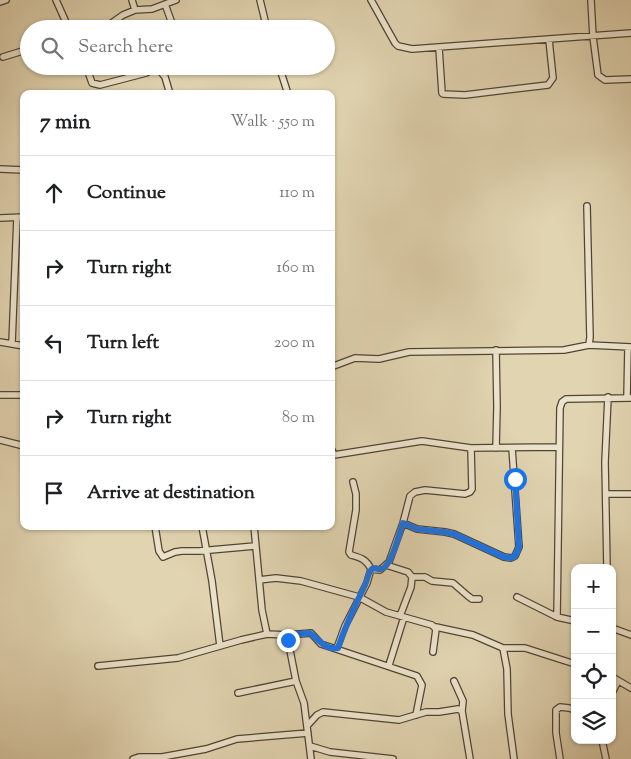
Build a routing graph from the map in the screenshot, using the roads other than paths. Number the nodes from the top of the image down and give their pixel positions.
1 (6, 0) edge
2 (56, 0) edge
3 (132, 0) edge
4 (176, 0) edge
5 (260, 0) edge
6 (370, 0) edge
7 (592, 0) edge
8 (0, 2) edge
9 (165, 4) junction
10 (135, 10) junction
11 (66, 20) edge
12 (116, 20) edge
13 (171, 20) edge
14 (265, 20) edge
15 (631, 33) edge
16 (593, 36) junction
17 (549, 40) junction
18 (439, 48) junction
19 (20, 52) edge
20 (3, 57) dead end
21 (89, 75) edge
22 (133, 75) edge
23 (163, 75) edge
24 (282, 75) edge
25 (631, 79) edge
26 (169, 90) edge
27 (287, 90) edge
28 (0, 169) edge
29 (20, 170) edge
30 (586, 206) dead end
31 (20, 217) edge
32 (0, 218) edge
33 (0, 342) edge
34 (12, 343) junction
35 (20, 345) edge
36 (589, 345) junction
37 (630, 347) edge
38 (496, 350) junction
39 (335, 366) edge
40 (0, 395) edge
41 (20, 395) edge
42 (608, 397) junction
43 (629, 398) edge
44 (0, 440) edge
45 (20, 445) edge
46 (559, 447) junction
47 (471, 448) junction
48 (496, 448) junction
49 (512, 448) junction
50 (335, 455) edge
51 (353, 482) dead end
52 (606, 494) junction
53 (631, 494) edge
54 (403, 523) junction
55 (156, 530) edge
56 (203, 530) edge
57 (254, 530) edge
58 (255, 546) junction
59 (207, 550) junction
60 (607, 564) edge
61 (386, 566) junction
62 (371, 569) junction
63 (412, 577) junction
64 (259, 580) junction
65 (359, 597) junction
66 (517, 597) dead end
67 (479, 599) dead end
68 (402, 617) junction
69 (557, 617) junction
70 (571, 620) edge
71 (436, 627) junction
72 (616, 629) edge
73 (268, 634) junction
74 (287, 635) junction
75 (631, 635) edge
76 (220, 646) junction
77 (337, 648) junction
78 (503, 648) junction
79 (433, 652) dead end
80 (571, 663) edge
81 (389, 665) junction
82 (98, 666) dead end
83 (616, 680) edge
84 (296, 681) junction
85 (454, 681) dead end
86 (631, 688) edge
87 (238, 692) dead end
88 (571, 709) edge
89 (462, 711) junction
90 (416, 714) junction
91 (307, 726) junction
92 (308, 733) junction
93 (603, 744) edge
94 (310, 746) junction
95 (133, 759) edge
96 (312, 759) edge
97 (393, 759) edge
98 (470, 759) edge
99 (514, 759) edge
100 (560, 759) edge
101 (606, 759) edge

1 - 8 street
2 - 11 street
3 - 10 street
4 - 9 street
5 - 14 street
6 - 18 street
7 - 16 street
9 - 10 street
9 - 13 street
10 - 12 street
15 - 16 street
16 - 17 street
16 - 25 street
17 - 18 street
17 - 18 street
19 - 20 street
21 - 22 street
23 - 26 street
24 - 27 street
28 - 29 street
30 - 36 street
31 - 32 street
31 - 34 street
33 - 34 street
34 - 35 street
36 - 37 street
36 - 38 street
37 - 43 street
38 - 39 street
38 - 48 street
40 - 41 street
42 - 43 street
42 - 46 street
42 - 52 street
44 - 45 street
46 - 49 street
46 - 69 street
47 - 48 street
47 - 50 street
47 - 54 street
48 - 49 street
49 - 54 street
51 - 62 street
52 - 53 street
52 - 60 street
54 - 61 street
55 - 59 street
56 - 59 street
57 - 58 street
58 - 59 street
58 - 64 street
59 - 76 street
61 - 62 street
61 - 63 street
62 - 65 street
63 - 67 street
63 - 68 street
64 - 65 street
64 - 73 street
65 - 68 street
65 - 77 street
66 - 69 street
68 - 71 street
68 - 81 street
69 - 70 street
71 - 78 street
71 - 79 street
72 - 75 street
73 - 74 street
73 - 76 street
74 - 77 street
74 - 84 street
76 - 82 street
77 - 81 street
78 - 80 street
78 - 99 street
81 - 90 street
83 - 86 street
84 - 87 street
84 - 91 street
85 - 89 street
88 - 100 street
89 - 90 street
89 - 98 street
90 - 91 street
91 - 92 street
92 - 94 street
92 - 95 street
93 - 101 street
94 - 96 street
94 - 97 street

